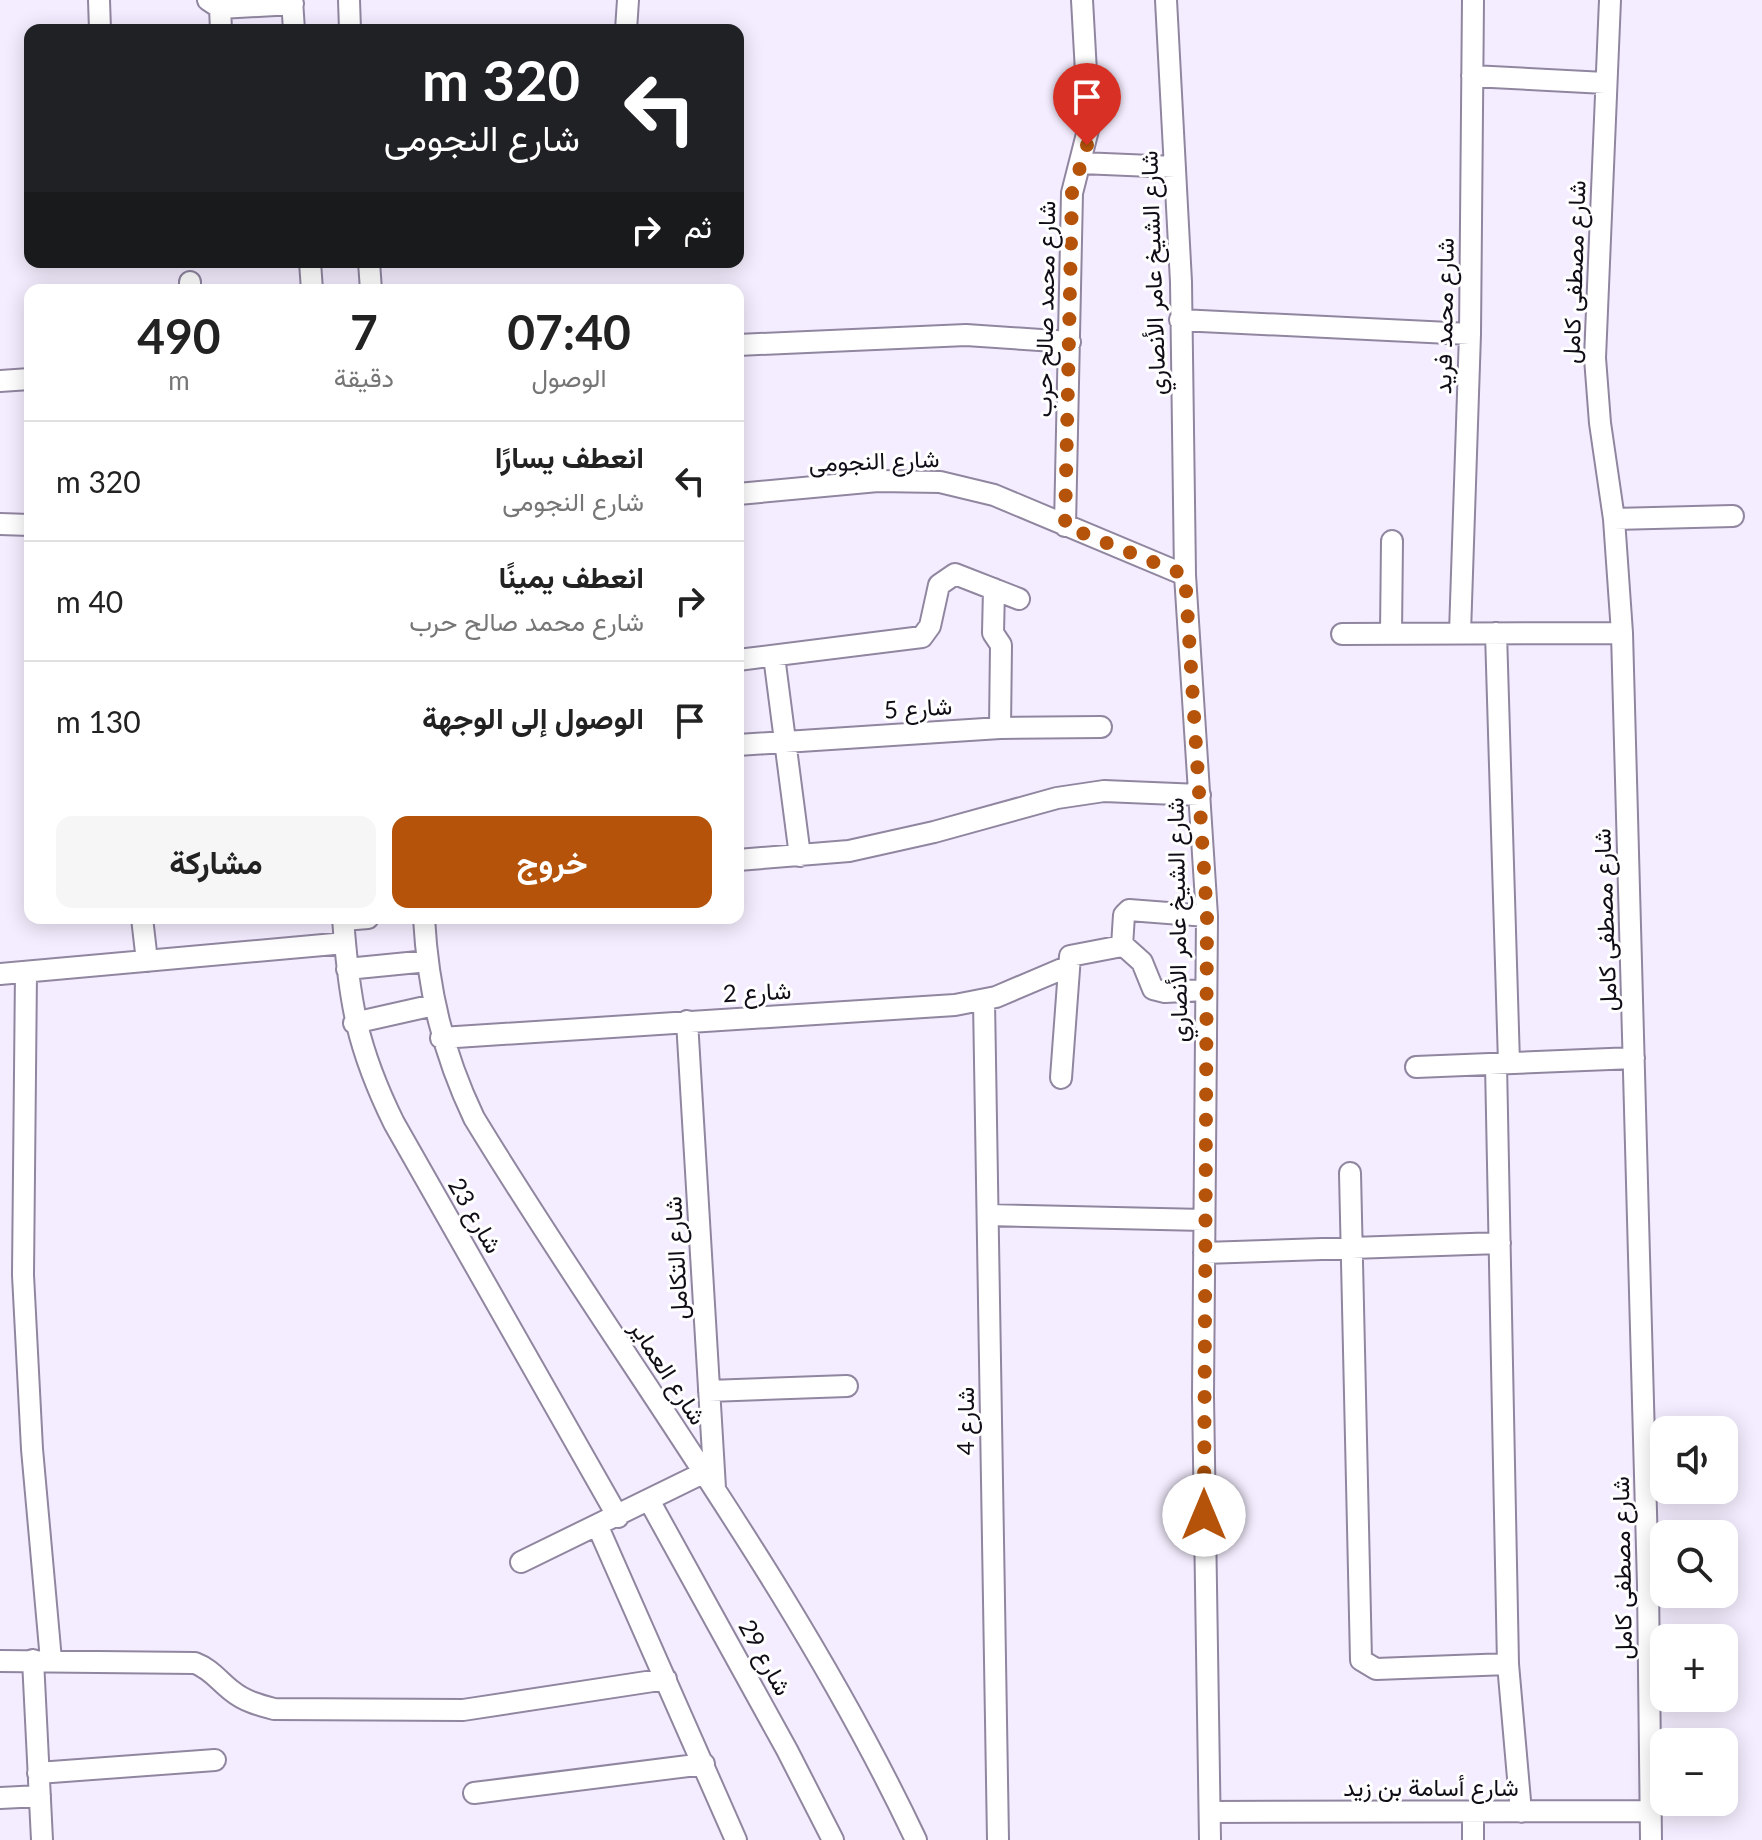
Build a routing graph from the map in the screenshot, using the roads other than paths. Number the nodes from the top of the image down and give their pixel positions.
1 (99, 0) edge
2 (349, 0) edge
3 (628, 0) edge
4 (1082, 0) edge
5 (1166, 0) edge
6 (1473, 0) edge
7 (1610, 0) edge
8 (292, 2) edge
9 (214, 4) edge
10 (100, 24) edge
11 (219, 24) edge
12 (294, 24) edge
13 (350, 24) edge
14 (626, 24) edge
15 (1472, 76) junction
16 (1605, 83) junction
17 (1081, 163) junction
18 (1175, 167) junction
19 (1180, 320) junction
20 (1470, 334) junction
21 (1070, 342) junction
22 (744, 345) edge
23 (24, 379) edge
24 (0, 381) edge
25 (744, 493) edge
26 (1733, 516) dead end
27 (1614, 519) junction
28 (0, 524) edge
29 (24, 525) edge
30 (1065, 526) junction
31 (1392, 541) dead end
32 (1185, 575) junction
33 (994, 589) junction
34 (1019, 599) dead end
35 (1391, 633) junction
36 (1460, 633) junction
37 (1496, 633) junction
38 (1622, 633) junction
39 (1342, 634) dead end
40 (774, 656) junction
41 (744, 659) edge
42 (1101, 727) dead end
43 (1000, 728) junction
44 (784, 741) junction
45 (744, 744) edge
46 (1200, 795) junction
47 (800, 856) junction
48 (744, 860) edge
49 (1207, 916) junction
50 (143, 924) edge
51 (343, 924) edge
52 (425, 924) edge
53 (345, 943) junction
54 (1123, 945) junction
55 (147, 961) junction
56 (428, 961) junction
57 (1069, 966) junction
58 (347, 969) junction
59 (26, 972) junction
60 (0, 974) edge
61 (1205, 990) junction
62 (984, 1001) junction
63 (434, 1005) junction
64 (687, 1021) junction
65 (354, 1023) junction
66 (441, 1038) junction
67 (1634, 1058) junction
68 (1503, 1063) junction
69 (1416, 1067) dead end
70 (1061, 1078) dead end
71 (1350, 1173) dead end
72 (988, 1215) junction
73 (1204, 1220) junction
74 (1500, 1243) junction
75 (1351, 1248) junction
76 (1204, 1253) junction
77 (847, 1386) dead end
78 (709, 1391) junction
79 (703, 1473) junction
80 (715, 1492) junction
81 (650, 1502) junction
82 (618, 1517) junction
83 (598, 1527) junction
84 (521, 1562) dead end
85 (42, 1660) junction
86 (0, 1661) edge
87 (1508, 1664) junction
88 (666, 1679) junction
89 (215, 1760) dead end
90 (704, 1764) junction
91 (1650, 1767) edge
92 (38, 1773) junction
93 (474, 1793) dead end
94 (40, 1796) junction
95 (0, 1798) edge
96 (1650, 1811) edge
97 (1210, 1812) junction
98 (1473, 1812) junction
99 (1521, 1812) junction
100 (1651, 1816) edge
101 (42, 1840) edge
102 (736, 1840) edge
103 (833, 1840) edge
104 (916, 1840) edge
105 (998, 1840) edge
106 (1210, 1840) edge
107 (1473, 1840) edge
108 (1651, 1840) edge

1 - 10 street
2 - 13 street
3 - 14 street
4 - 17 street, شارع محمد صالح حرب
5 - 18 street, شارع الشيخ عامر الأنصاري
6 - 15 street, شارع محمد فريد
7 - 16 street, شارع مصطفى كامل
8 - 9 street
8 - 12 street
9 - 11 street
15 - 16 street
15 - 20 street, شارع محمد فريد
16 - 27 street, شارع مصطفى كامل
17 - 18 street
17 - 21 street, شارع محمد صالح حرب
18 - 19 street, شارع الشيخ عامر الأنصاري
19 - 20 street
19 - 32 street, شارع الشيخ عامر الأنصاري
20 - 36 street, شارع محمد فريد
21 - 22 street
21 - 30 street, شارع محمد صالح حرب
23 - 24 street
25 - 30 street, شارع النجومى
26 - 27 street
27 - 38 street, شارع مصطفى كامل
28 - 29 street
30 - 32 street, شارع النجومى
31 - 35 street
32 - 46 street, شارع الشيخ عامر الأنصاري
33 - 34 street
33 - 40 street
33 - 43 street
35 - 36 street
35 - 39 street
36 - 37 street
37 - 38 street
37 - 68 street
38 - 67 street, شارع مصطفى كامل
40 - 41 street
40 - 44 street
42 - 43 street, شارع 5
43 - 44 street, شارع 5
44 - 45 street, شارع 5
44 - 47 street
46 - 47 street
46 - 49 street, شارع الشيخ عامر الأنصاري
47 - 48 street
49 - 54 street
49 - 61 street, شارع الشيخ عامر الأنصاري
50 - 55 street
51 - 53 street, شارع 23
52 - 56 street, شارع العماير
53 - 55 street
53 - 58 street, شارع 23
54 - 57 street, شارع 2
54 - 61 street
55 - 59 street
56 - 58 street
56 - 63 street, شارع العماير
57 - 62 street, شارع 2
57 - 70 street
58 - 65 street, شارع 23
59 - 60 street
59 - 85 street
61 - 73 street, شارع الشيخ عامر الأنصاري
62 - 64 street, شارع 2
62 - 72 street, شارع 4
63 - 65 street
63 - 66 street, شارع العماير
64 - 66 street, شارع 2
64 - 78 street, شارع التكامل
65 - 82 street, شارع 23
66 - 79 street, شارع العماير
67 - 68 street
67 - 91 street, شارع مصطفى كامل
68 - 69 street
68 - 74 street
71 - 75 street
72 - 73 street
72 - 105 street, شارع 4
73 - 76 street, شارع الشيخ عامر الأنصاري
74 - 75 street
74 - 87 street
75 - 76 street
75 - 87 street
76 - 97 street, شارع الشيخ عامر الأنصاري
77 - 78 street
78 - 80 street, شارع التكامل
79 - 80 street, شارع العماير
79 - 81 street
80 - 104 street, شارع العماير
81 - 82 street
81 - 103 street, شارع 29
82 - 83 street
83 - 84 street
83 - 88 street
85 - 86 street
85 - 88 street
85 - 92 street
87 - 99 street
88 - 90 street
89 - 92 street
90 - 93 street
90 - 102 street
92 - 94 street
94 - 95 street
94 - 101 street
96 - 99 street, شارع أسامة بن زيد
97 - 98 street, شارع أسامة بن زيد
97 - 106 street, شارع الشيخ عامر الأنصاري
98 - 99 street, شارع أسامة بن زيد
98 - 107 street
100 - 108 street, شارع مصطفى كامل

